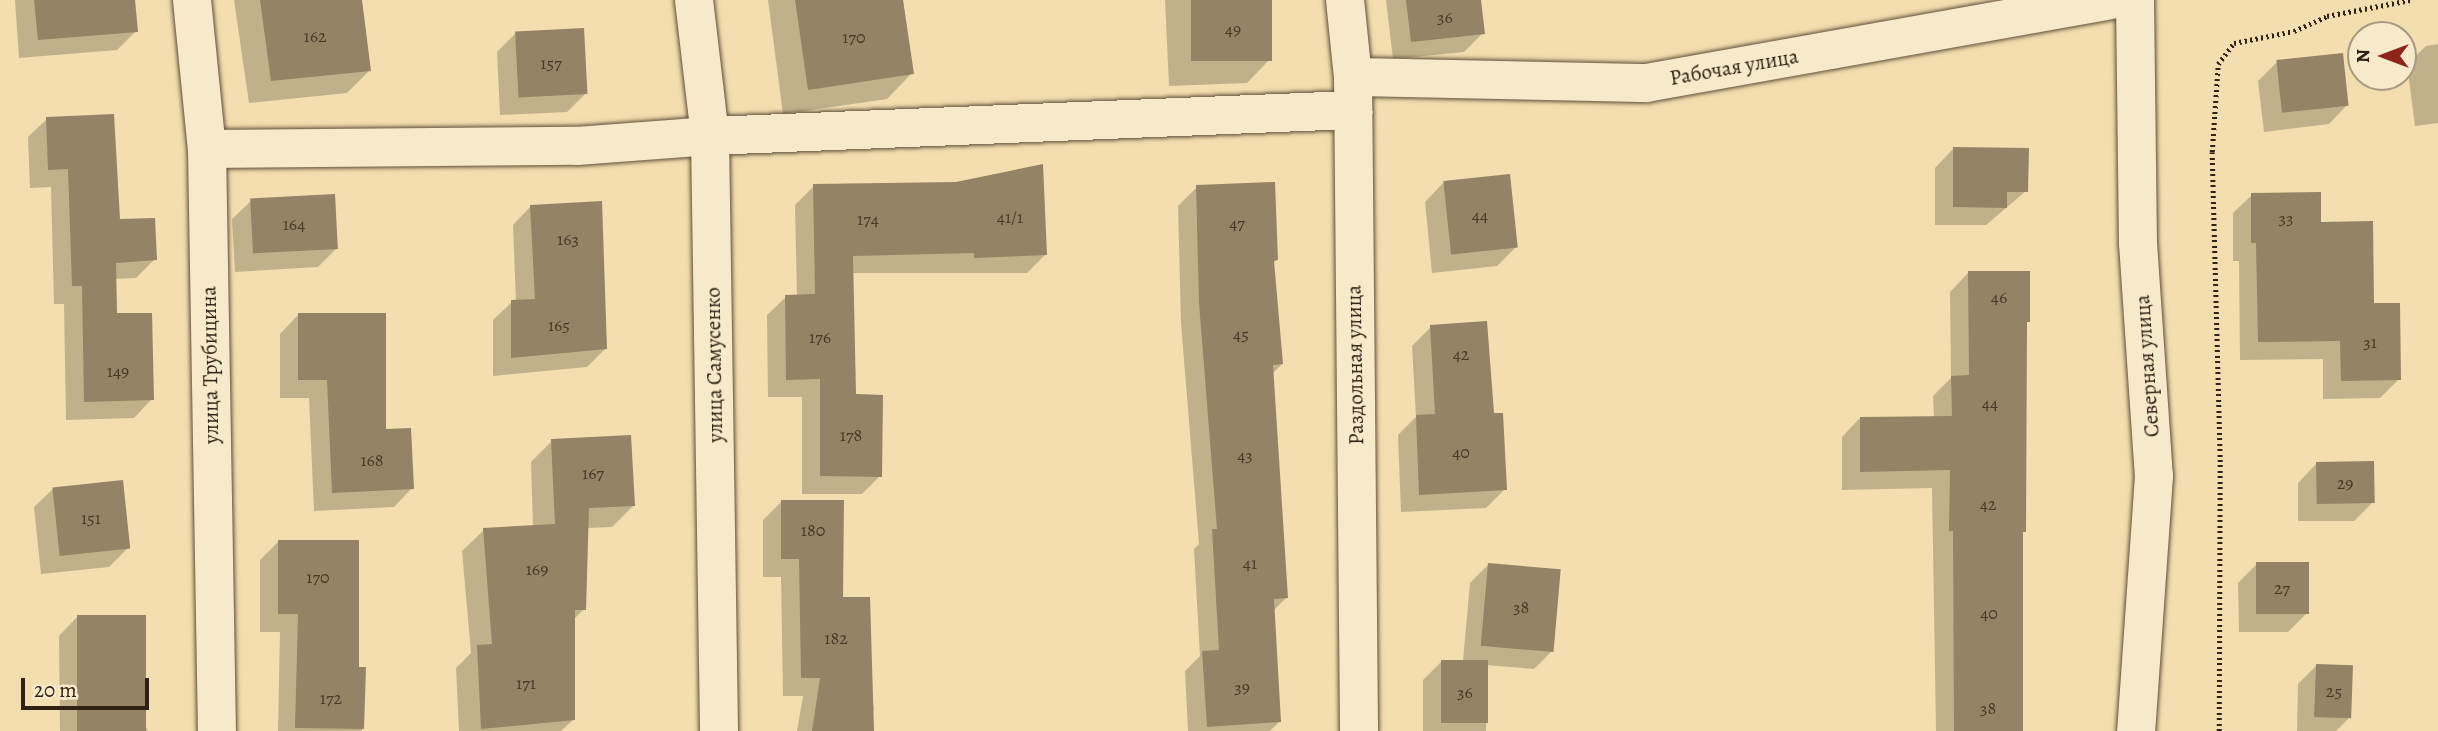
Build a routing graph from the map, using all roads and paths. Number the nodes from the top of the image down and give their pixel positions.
1 (192, 0) edge
2 (694, 0) edge
3 (1345, 0) edge
4 (2110, 0) edge
5 (2135, 0) edge
6 (2410, 0) edge
7 (1353, 93) junction
8 (710, 136) junction
9 (206, 149) junction
10 (217, 731) edge
11 (719, 731) edge
12 (1359, 731) edge
13 (2136, 731) edge
14 (2219, 731) edge

1 - 9 street, улица Трубицина
2 - 8 street, улица Самусенко
3 - 7 street, Раздольная улица
4 - 7 street, Рабочая улица
5 - 13 street, Северная улица
6 - 14 path
7 - 8 street, Рабочая улица
7 - 12 street, Раздольная улица
8 - 9 street, Рабочая улица
8 - 11 street, улица Самусенко
9 - 10 street, улица Трубицина

